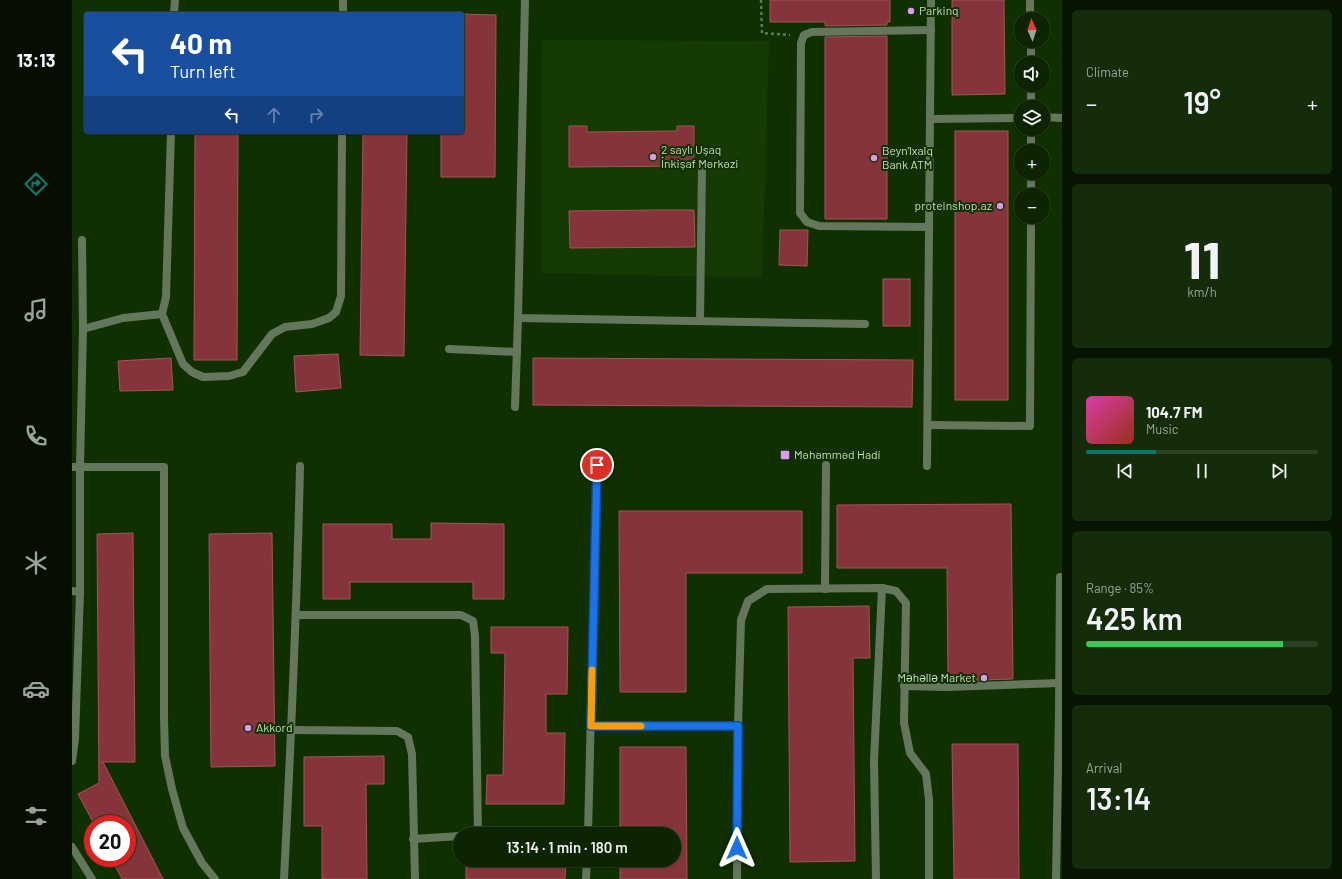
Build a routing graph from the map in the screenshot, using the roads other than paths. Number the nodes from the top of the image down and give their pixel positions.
1 (175, 0) edge
2 (343, 0) edge
3 (525, 0) edge
4 (931, 0) edge
5 (1030, 0) edge
6 (174, 12) edge
7 (343, 12) edge
8 (1030, 12) edge
9 (931, 30) junction
10 (1014, 118) edge
11 (1050, 118) edge
12 (1062, 118) edge
13 (930, 119) junction
14 (171, 134) edge
15 (342, 134) edge
16 (702, 168) dead end
17 (1031, 224) edge
18 (929, 227) junction
19 (82, 240) dead end
20 (162, 314) junction
21 (518, 318) junction
22 (700, 321) junction
23 (865, 324) dead end
24 (83, 329) junction
25 (449, 349) dead end
26 (517, 352) junction
27 (515, 407) dead end
28 (928, 425) junction
29 (597, 465) dead end
30 (826, 465) dead end
31 (300, 466) dead end
32 (928, 466) dead end
33 (76, 467) edge
34 (1060, 577) dead end
35 (882, 588) junction
36 (825, 589) junction
37 (76, 592) edge
38 (296, 615) junction
39 (1059, 683) junction
40 (904, 686) junction
41 (1061, 712) edge
42 (591, 726) junction
43 (738, 726) junction
44 (292, 730) junction
45 (72, 761) edge
46 (478, 827) edge
47 (589, 827) edge
48 (453, 836) edge
49 (414, 839) junction
50 (72, 847) edge
51 (587, 867) edge
52 (92, 879) edge
53 (215, 879) edge
54 (284, 879) edge
55 (415, 879) edge
56 (586, 879) edge
57 (737, 879) edge
58 (876, 879) edge
59 (929, 879) edge
60 (1056, 879) edge

1 - 6 street
2 - 7 street
3 - 21 street
4 - 9 street
5 - 8 street
9 - 13 street
9 - 18 street
10 - 13 street
11 - 12 street
13 - 18 street
14 - 20 street
15 - 20 street
16 - 22 street
17 - 28 street
18 - 28 street
19 - 24 street
20 - 24 street
21 - 22 street
21 - 26 street
22 - 23 street
24 - 33 street
25 - 26 street
26 - 27 street
28 - 32 street
29 - 42 street
30 - 36 street
31 - 38 street
33 - 37 street
33 - 53 street
34 - 39 street
35 - 36 street
35 - 40 street
35 - 58 street
36 - 43 street
37 - 45 street
38 - 44 street
38 - 46 street
39 - 40 street
39 - 41 street
40 - 59 street
41 - 60 street
42 - 43 street
42 - 47 street
43 - 57 street
44 - 49 street
44 - 54 street
48 - 49 street
49 - 55 street
50 - 52 street
51 - 56 street

